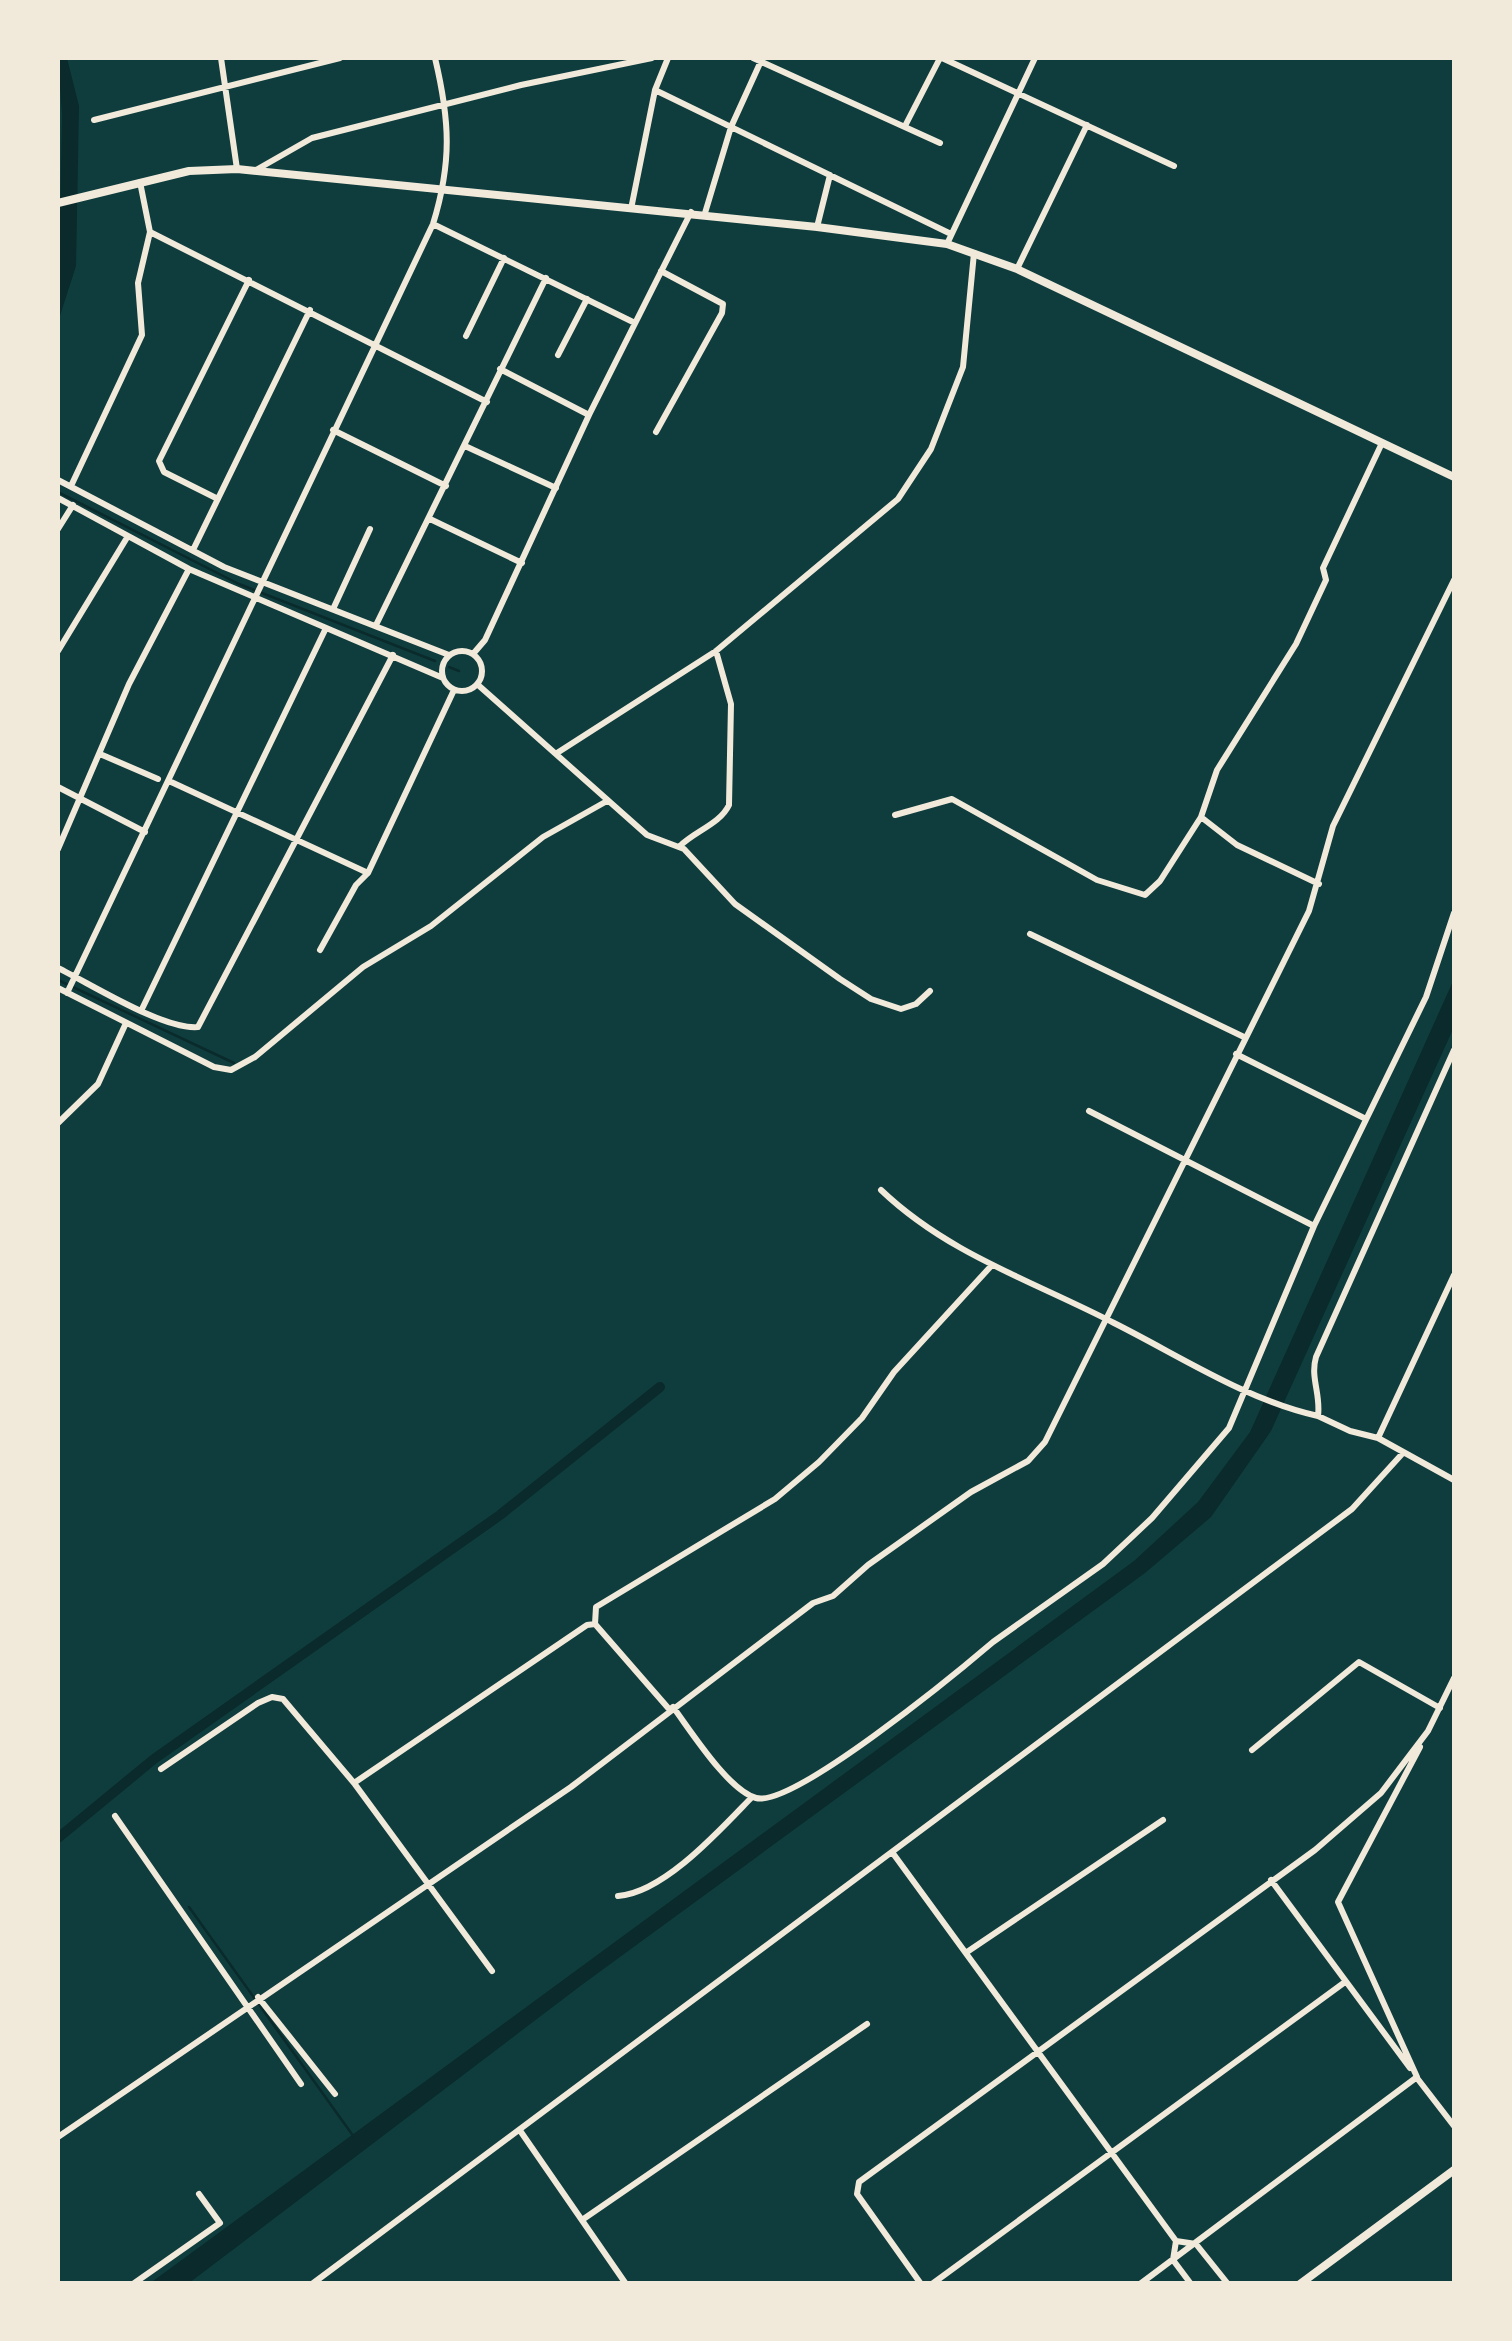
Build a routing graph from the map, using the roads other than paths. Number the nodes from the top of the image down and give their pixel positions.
1 (221, 58) edge
2 (340, 58) edge
3 (435, 58) edge
4 (652, 58) edge
5 (668, 58) edge
6 (941, 58) edge
7 (1035, 58) edge
8 (757, 60) edge
9 (226, 86) junction
10 (655, 90) junction
11 (1016, 94) junction
12 (446, 104) junction
13 (94, 120) dead end
14 (1088, 124) junction
15 (730, 126) junction
16 (905, 126) junction
17 (940, 143) dead end
18 (1174, 166) dead end
19 (237, 169) junction
20 (256, 170) junction
21 (830, 175) junction
22 (140, 181) junction
23 (444, 189) junction
24 (58, 203) edge
25 (632, 209) junction
26 (691, 212) junction
27 (705, 214) junction
28 (433, 224) junction
29 (817, 227) junction
30 (150, 232) junction
31 (949, 239) junction
32 (974, 253) junction
33 (504, 258) junction
34 (1017, 269) junction
35 (661, 271) junction
36 (546, 278) junction
37 (249, 280) junction
38 (587, 298) junction
39 (310, 310) junction
40 (635, 323) junction
41 (466, 336) dead end
42 (374, 344) junction
43 (558, 355) dead end
44 (500, 370) junction
45 (487, 402) junction
46 (588, 415) junction
47 (333, 430) junction
48 (656, 432) dead end
49 (1382, 443) junction
50 (465, 446) junction
51 (1454, 477) edge
52 (58, 480) edge
53 (71, 486) junction
54 (446, 486) junction
55 (556, 488) junction
56 (58, 498) edge
57 (218, 499) junction
58 (73, 504) junction
59 (430, 520) junction
60 (58, 529) edge
61 (370, 529) dead end
62 (128, 536) junction
63 (192, 550) junction
64 (522, 564) junction
65 (189, 569) junction
66 (1454, 580) edge
67 (261, 582) junction
68 (255, 599) junction
69 (334, 607) junction
70 (376, 624) junction
71 (326, 627) junction
72 (716, 651) junction
73 (58, 652) edge
74 (473, 654) junction
75 (394, 655) junction
76 (450, 655) junction
77 (443, 678) junction
78 (477, 684) junction
79 (454, 690) junction
80 (558, 753) junction
81 (100, 754) junction
82 (158, 780) dead end
83 (170, 781) junction
84 (58, 786) edge
85 (82, 798) junction
86 (607, 802) junction
87 (238, 809) junction
88 (895, 816) dead end
89 (1202, 817) junction
90 (145, 832) junction
91 (300, 840) junction
92 (680, 846) junction
93 (58, 849) edge
94 (368, 872) junction
95 (1319, 884) junction
96 (1454, 912) edge
97 (1030, 934) dead end
98 (320, 950) dead end
99 (58, 968) edge
100 (75, 977) junction
101 (58, 988) edge
102 (930, 990) dead end
103 (67, 993) junction
104 (142, 1009) junction
105 (126, 1022) junction
106 (1244, 1037) junction
107 (1454, 1050) edge
108 (1236, 1054) junction
109 (1088, 1111) dead end
110 (1364, 1118) junction
111 (58, 1123) edge
112 (1186, 1158) junction
113 (881, 1190) dead end
114 (1314, 1226) junction
115 (992, 1265) junction
116 (1454, 1275) edge
117 (1108, 1320) junction
118 (1242, 1388) junction
119 (1318, 1416) junction
120 (1378, 1438) junction
121 (1402, 1454) junction
122 (1454, 1480) edge
123 (595, 1624) junction
124 (1454, 1678) edge
125 (671, 1708) junction
126 (1440, 1708) junction
127 (1428, 1732) junction
128 (1252, 1750) dead end
129 (161, 1768) dead end
130 (354, 1783) junction
131 (752, 1797) junction
132 (115, 1816) dead end
133 (1163, 1820) dead end
134 (892, 1852) junction
135 (1270, 1880) junction
136 (428, 1884) junction
137 (618, 1896) dead end
138 (967, 1952) junction
139 (492, 1970) dead end
140 (1344, 1982) junction
141 (258, 1997) junction
142 (244, 2006) junction
143 (866, 2024) dead end
144 (1042, 2052) junction
145 (1417, 2078) junction
146 (302, 2084) dead end
147 (335, 2094) dead end
148 (1454, 2126) edge
149 (521, 2132) junction
150 (58, 2137) edge
151 (1113, 2150) junction
152 (1454, 2170) edge
153 (199, 2194) dead end
154 (582, 2220) junction
155 (1176, 2241) junction
156 (1196, 2244) junction
157 (1173, 2260) junction
158 (133, 2284) edge
159 (312, 2284) edge
160 (626, 2284) edge
161 (921, 2284) edge
162 (932, 2284) edge
163 (1140, 2284) edge
164 (1191, 2284) edge
165 (1228, 2284) edge
166 (1300, 2284) edge

1 - 9 street
2 - 9 street
3 - 12 street
4 - 12 street
5 - 10 street
6 - 11 street
6 - 16 street
7 - 11 street
8 - 15 street
8 - 16 street
9 - 13 street
9 - 19 street
10 - 15 street
10 - 25 street
11 - 14 street
11 - 31 street
12 - 20 street
12 - 23 street
14 - 18 street
14 - 34 street
15 - 21 street
15 - 27 street
16 - 17 street
19 - 20 street
19 - 22 street
20 - 23 street
21 - 29 street
21 - 31 street
22 - 24 street
22 - 30 street
23 - 25 street
23 - 28 street
25 - 26 street
26 - 27 street
26 - 35 street
27 - 29 street
28 - 33 street
28 - 42 street
29 - 31 street
30 - 37 street
30 - 53 street
31 - 32 street
32 - 34 street
32 - 72 street
33 - 36 street
33 - 41 street
34 - 49 street
35 - 40 street
35 - 48 street
36 - 38 street
36 - 44 street
37 - 39 street
37 - 57 street
38 - 40 street
38 - 43 street
39 - 42 street
39 - 57 street
40 - 46 street
42 - 45 street
42 - 47 street
44 - 45 street
44 - 46 street
45 - 50 street
46 - 55 street
47 - 54 street
47 - 67 street
49 - 51 street
49 - 89 street
50 - 54 street
50 - 55 street
52 - 53 street
53 - 63 street
54 - 59 street
55 - 64 street
56 - 58 street
57 - 63 street
58 - 60 street
58 - 62 street
59 - 64 street
59 - 70 street
61 - 69 street
62 - 65 street
62 - 73 street
63 - 67 street
64 - 74 street
65 - 68 street
65 - 81 street
66 - 95 street
67 - 68 street
67 - 69 street
68 - 71 street
68 - 83 street
69 - 70 street
70 - 76 street
71 - 75 street
71 - 87 street
72 - 80 street
72 - 92 street
74 - 76 street
74 - 78 street
75 - 77 street
75 - 91 street
76 - 77 street
77 - 79 street
78 - 79 street
78 - 80 street
79 - 94 street
80 - 86 street
81 - 82 street
81 - 85 street
83 - 87 street
83 - 90 street
84 - 85 street
85 - 90 street
85 - 93 street
86 - 92 street
86 - 105 street
87 - 91 street
87 - 104 street
88 - 89 street
89 - 95 street
90 - 100 street
91 - 94 street
91 - 104 street
92 - 102 street
94 - 98 street
95 - 106 street
96 - 110 street
97 - 106 street
99 - 100 street
100 - 103 street
100 - 104 street
101 - 103 street
103 - 105 street
105 - 111 street
106 - 108 street
107 - 119 street
108 - 110 street
108 - 112 street
109 - 112 street
110 - 114 street
112 - 114 street
112 - 117 street
113 - 115 street
114 - 118 street
115 - 117 street
115 - 123 street
116 - 120 street
117 - 118 street
117 - 125 street
118 - 119 street
118 - 131 street
119 - 120 street
120 - 121 street
121 - 122 street
121 - 134 street
123 - 125 street
123 - 130 street
124 - 126 street
125 - 131 street
125 - 136 street
126 - 127 street
126 - 128 street
127 - 135 street
127 - 145 street
129 - 130 street
130 - 136 street
131 - 137 street
132 - 142 street
133 - 138 street
134 - 138 street
134 - 149 street
135 - 140 street
135 - 144 street
136 - 139 street
136 - 141 street
138 - 144 street
140 - 145 street
140 - 151 street
141 - 142 street
141 - 147 street
142 - 146 street
142 - 150 street
143 - 154 street
144 - 151 street
144 - 161 street
145 - 148 street
145 - 156 street
149 - 154 street
149 - 159 street
151 - 155 street
151 - 162 street
152 - 166 street
153 - 158 street
154 - 160 street
155 - 156 street
155 - 157 street
156 - 157 street
156 - 165 street
157 - 163 street
157 - 164 street

